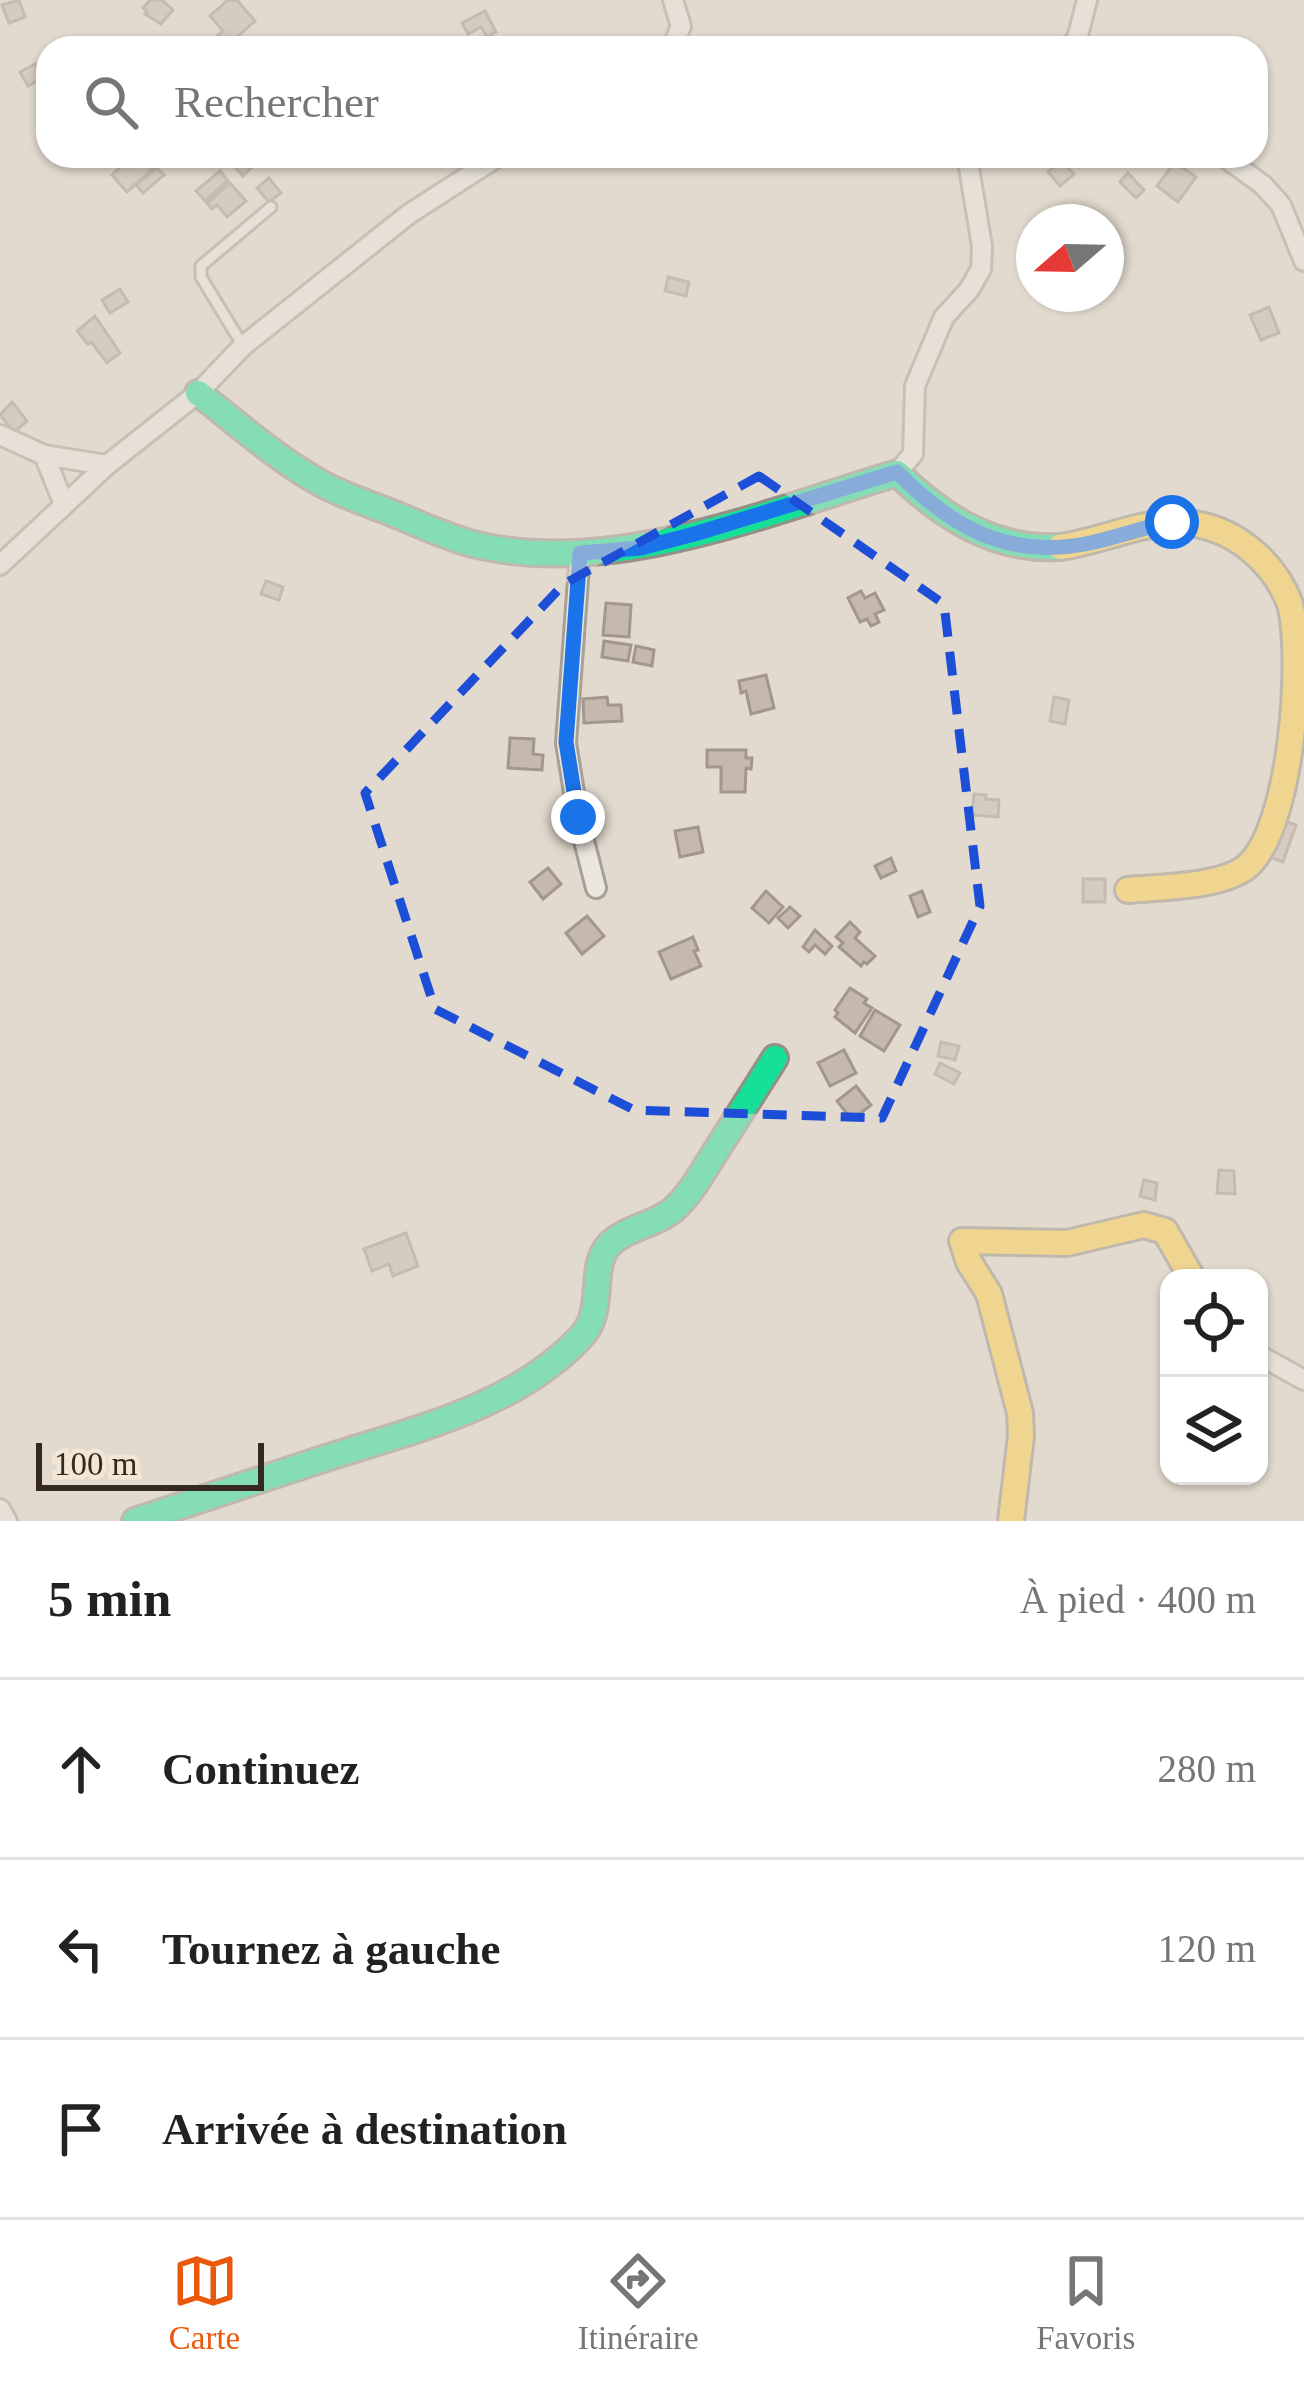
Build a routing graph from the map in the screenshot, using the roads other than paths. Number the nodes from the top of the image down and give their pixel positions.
1 (673, 0) edge
2 (1087, 0) edge
3 (677, 36) edge
4 (1079, 36) edge
5 (481, 168) edge
6 (969, 168) edge
7 (1240, 168) edge
8 (271, 207) dead end
9 (1304, 261) edge
10 (243, 346) junction
11 (199, 393) junction
12 (0, 435) edge
13 (44, 455) junction
14 (106, 465) junction
15 (897, 472) junction
16 (64, 504) junction
17 (580, 553) junction
18 (0, 565) edge
19 (596, 888) dead end
20 (1128, 890) dead end
21 (775, 1058) dead end
22 (1187, 1269) edge
23 (1268, 1360) edge
24 (1304, 1380) edge
25 (0, 1509) edge
26 (7, 1521) edge
27 (135, 1521) edge
28 (1011, 1521) edge

1 - 3 street
2 - 4 street
5 - 10 street
6 - 15 street
7 - 9 street
8 - 10 lane
10 - 11 street
11 - 14 street
11 - 17 street
12 - 13 street
13 - 14 street
13 - 16 street
14 - 16 street
15 - 17 street
15 - 20 street
16 - 18 street
17 - 19 street
21 - 27 street
22 - 28 street
23 - 24 street
25 - 26 street

